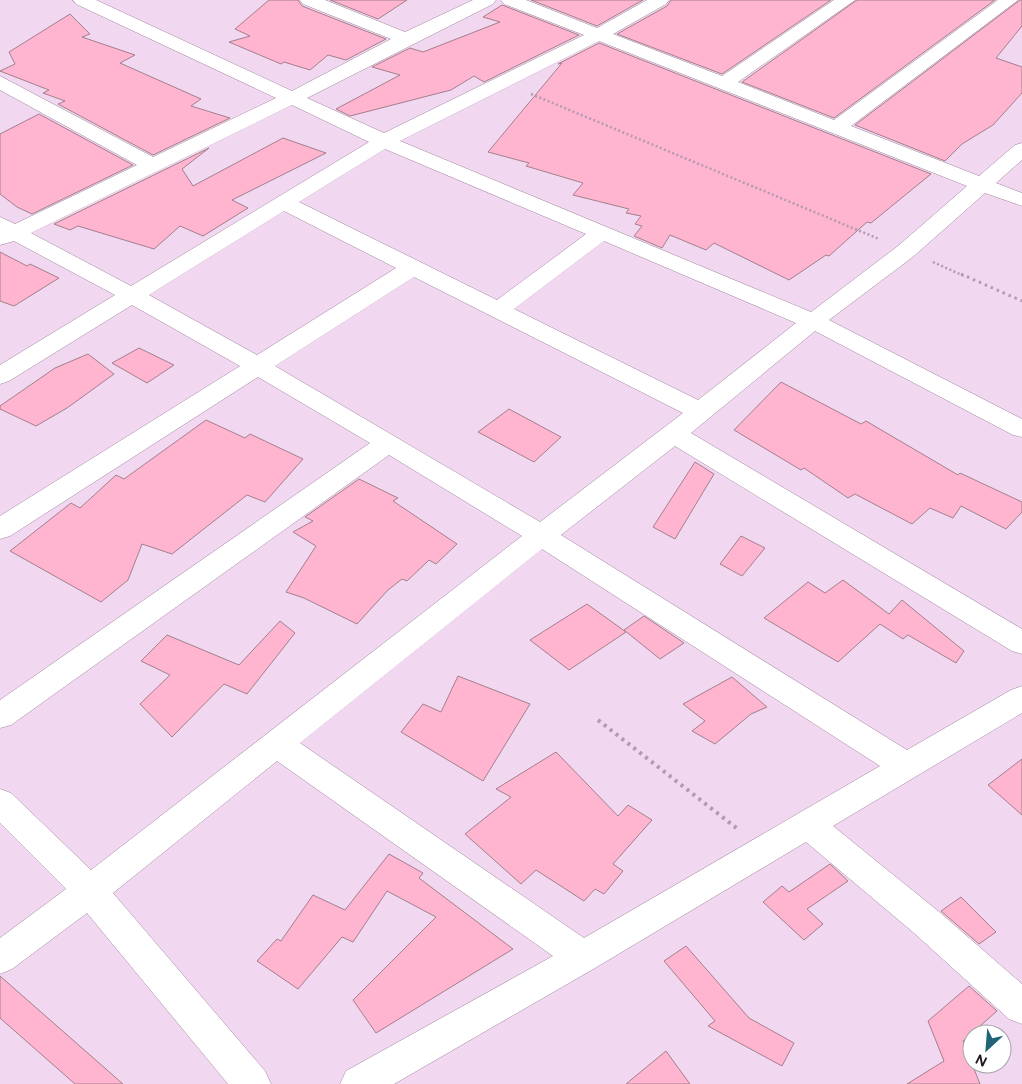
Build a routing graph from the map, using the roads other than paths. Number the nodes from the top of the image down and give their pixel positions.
1 (82, 0) edge
2 (309, 0) edge
3 (487, 0) edge
4 (510, 0) edge
5 (660, 0) edge
6 (846, 0) edge
7 (1009, 0) edge
8 (598, 35) junction
9 (406, 39) junction
10 (0, 82) edge
11 (725, 83) junction
12 (292, 98) junction
13 (838, 126) junction
14 (384, 141) junction
15 (1022, 149) edge
16 (152, 165) junction
17 (984, 184) junction
18 (1022, 200) edge
19 (282, 202) junction
20 (4, 232) edge
21 (601, 232) junction
22 (412, 268) junction
23 (133, 294) junction
24 (498, 310) junction
25 (813, 321) junction
26 (256, 366) junction
27 (0, 376) edge
28 (700, 411) junction
29 (1022, 429) edge
30 (674, 434) junction
31 (388, 443) junction
32 (0, 529) edge
33 (542, 534) junction
34 (1022, 643) edge
35 (1022, 698) edge
36 (0, 716) edge
37 (275, 744) junction
38 (906, 766) junction
39 (0, 802) edge
40 (806, 824) junction
41 (90, 891) junction
42 (582, 957) junction
43 (0, 958) edge
44 (1022, 1008) edge
45 (252, 1084) edge
46 (359, 1084) edge

1 - 12 street
2 - 9 street
3 - 9 street
4 - 8 street
5 - 8 street
6 - 11 street
7 - 13 street
8 - 11 street
8 - 14 street
9 - 12 street
10 - 16 street
11 - 13 street
12 - 14 street
12 - 16 street
13 - 17 street
14 - 19 street
14 - 21 street
15 - 17 street
16 - 20 street
17 - 18 street
17 - 25 street
19 - 22 street
19 - 23 street
20 - 23 street
21 - 24 street
21 - 25 street
22 - 24 street
22 - 26 street
23 - 26 street
23 - 27 street
24 - 28 street
25 - 28 street
25 - 29 street
26 - 31 street
26 - 32 street
28 - 30 street
30 - 33 street
30 - 34 street
31 - 33 street
31 - 36 street
33 - 37 street
33 - 38 street
35 - 38 street
37 - 41 street
37 - 42 street
38 - 40 street
39 - 41 street
40 - 42 street
40 - 44 street
41 - 43 street
41 - 45 street
42 - 46 street

